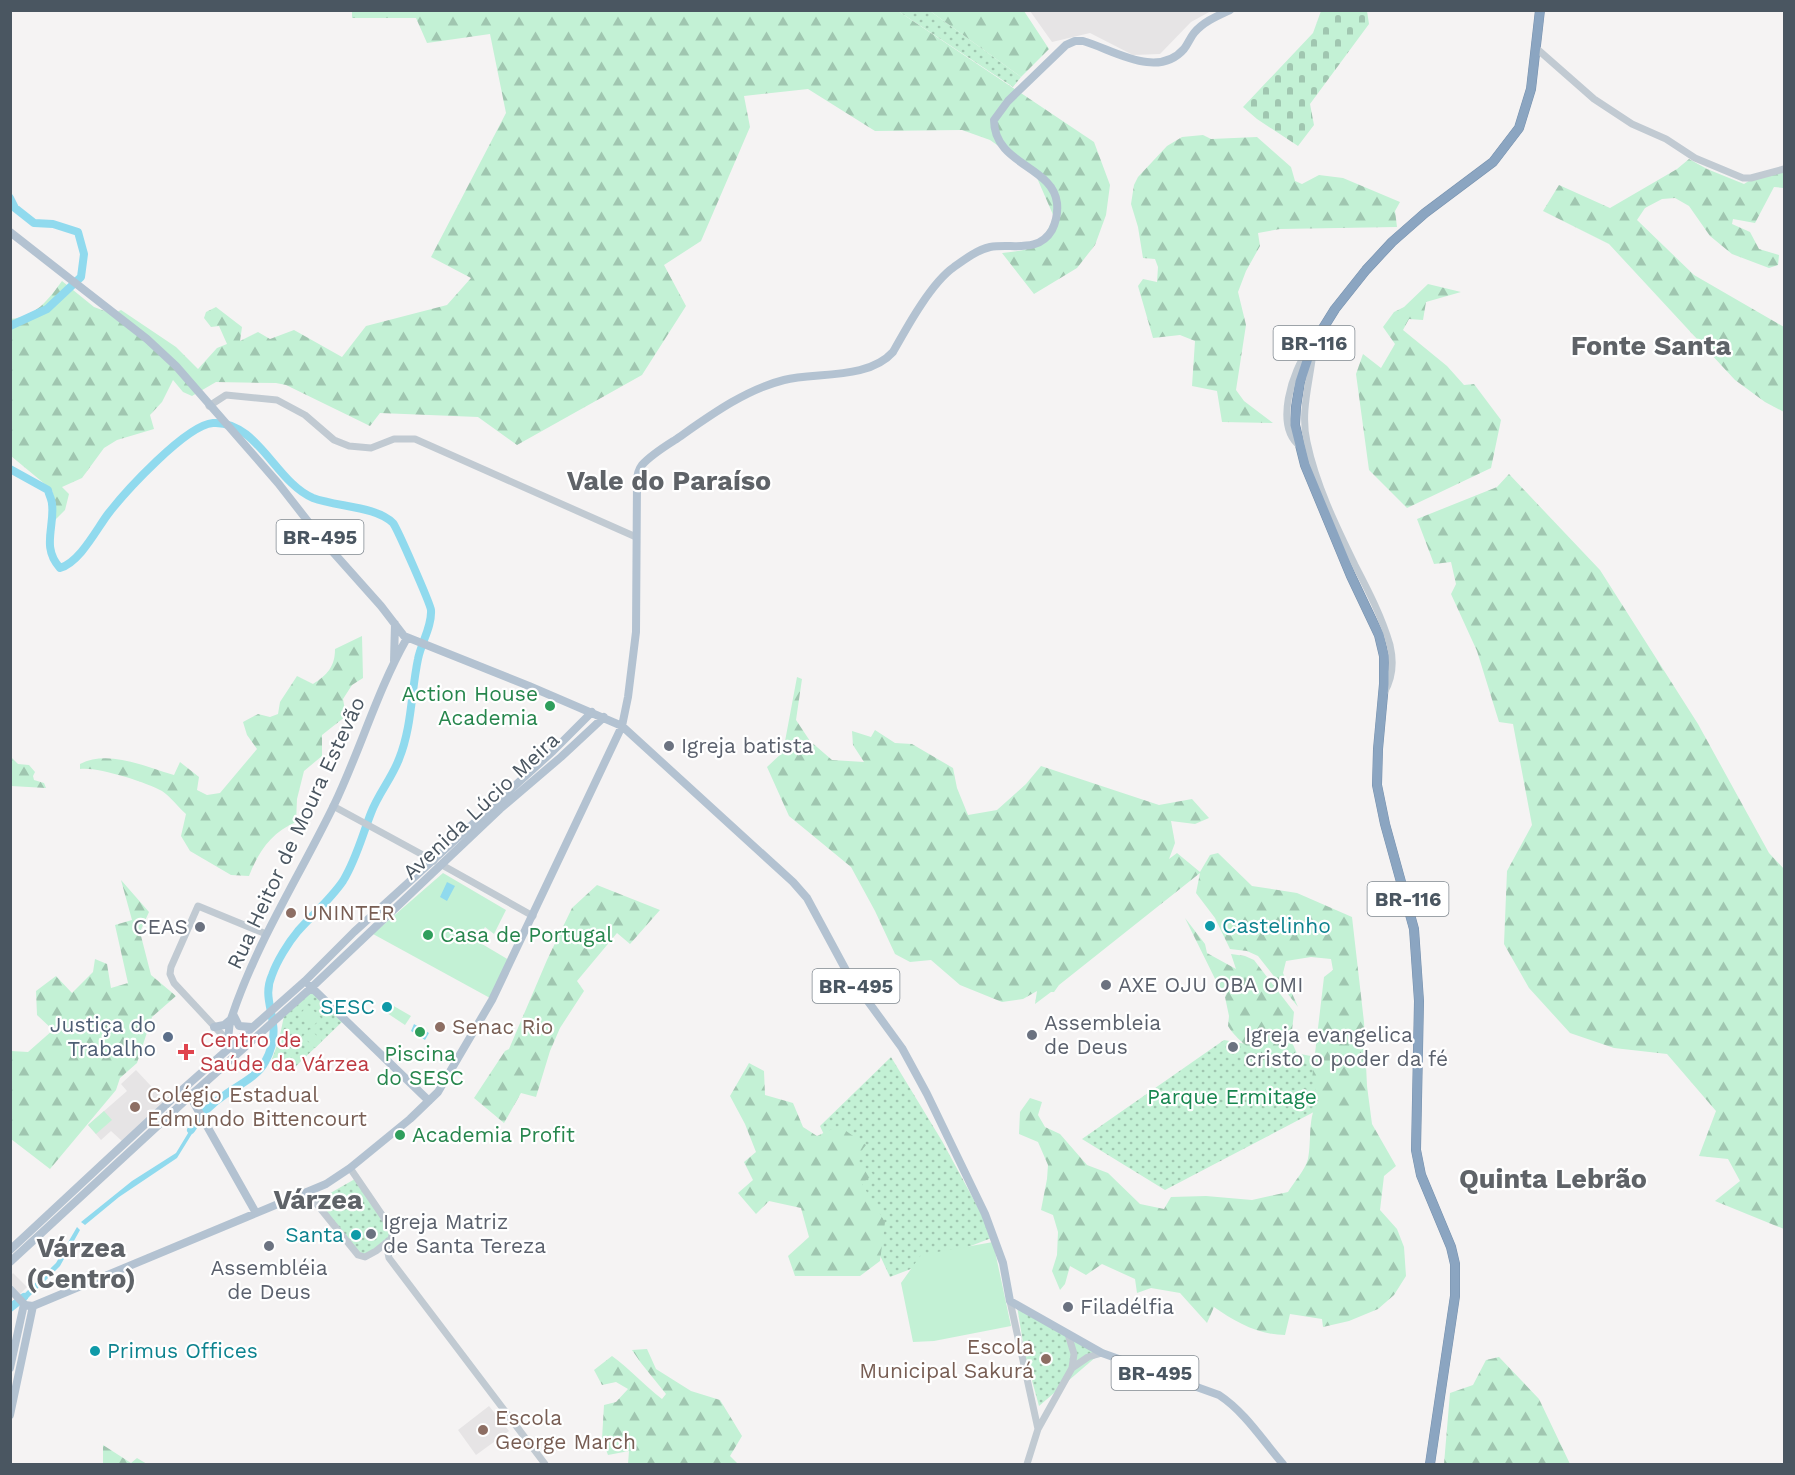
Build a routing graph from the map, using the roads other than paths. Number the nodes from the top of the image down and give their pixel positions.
1 (1230, 10) edge
2 (1540, 10) edge
3 (1536, 48) junction
4 (1785, 169) edge
5 (10, 232) edge
6 (1313, 343) junction
7 (209, 406) junction
8 (1296, 409) junction
9 (1295, 423) junction
10 (636, 537) junction
11 (395, 624) junction
12 (410, 639) junction
13 (394, 662) junction
14 (1383, 694) junction
15 (592, 712) junction
16 (604, 717) junction
17 (622, 726) junction
18 (553, 751) junction
19 (561, 757) junction
20 (333, 806) junction
21 (438, 863) junction
22 (533, 916) junction
23 (266, 934) junction
24 (308, 984) junction
25 (232, 1017) junction
26 (214, 1027) junction
27 (252, 1027) junction
28 (231, 1044) junction
29 (239, 1054) junction
30 (190, 1096) junction
31 (429, 1101) junction
32 (351, 1167) junction
33 (307, 1192) junction
34 (256, 1212) junction
35 (386, 1243) junction
36 (10, 1250) edge
37 (376, 1251) junction
38 (389, 1258) junction
39 (10, 1262) edge
40 (10, 1289) edge
41 (1011, 1301) junction
42 (25, 1306) junction
43 (1068, 1334) junction
44 (1102, 1353) junction
45 (10, 1368) edge
46 (1072, 1368) junction
47 (12, 1400) edge
48 (10, 1415) edge
49 (1038, 1429) junction
50 (545, 1464) edge
51 (1027, 1464) edge
52 (1283, 1464) edge
53 (1430, 1464) edge

1 - 10 main road
2 - 3 highway, BR-116
3 - 4 street
3 - 6 highway, BR-116
5 - 7 main road, BR-495
6 - 8 highway, BR-116
6 - 8 street
7 - 10 street
7 - 11 main road, BR-495
8 - 9 highway, BR-116
9 - 14 highway, BR-116
9 - 14 street
10 - 17 main road
11 - 12 main road, BR-495
11 - 13 main road, Rua Heitor de Moura Estevão
12 - 13 main road, Rua Heitor de Moura Estevão
12 - 15 main road, BR-495
13 - 20 main road, Rua Heitor de Moura Estevão
14 - 53 highway, BR-116
15 - 16 main road, BR-495
15 - 18 main road, Avenida Lúcio Meira
16 - 17 main road, BR-495
16 - 19 main road, Avenida Lúcio Meira
17 - 22 main road
17 - 41 main road, BR-495
18 - 19 main road
18 - 21 main road, Avenida Lúcio Meira
19 - 21 main road, Avenida Lúcio Meira
20 - 21 street
20 - 23 main road, Rua Heitor de Moura Estevão
21 - 22 street
21 - 24 main road, Avenida Lúcio Meira
22 - 31 main road
23 - 25 main road, Rua Heitor de Moura Estevão
23 - 26 street
24 - 27 main road, Avenida Lúcio Meira
24 - 29 main road, Avenida Lúcio Meira
24 - 31 main road
25 - 26 main road
25 - 27 main road
25 - 28 main road, Rua Heitor de Moura Estevão
26 - 28 street
27 - 28 main road, Avenida Lúcio Meira
28 - 29 main road
28 - 36 main road, Avenida Lúcio Meira
29 - 30 main road, Avenida Lúcio Meira
30 - 34 main road
30 - 39 main road, Avenida Lúcio Meira
31 - 32 main road
32 - 33 main road
32 - 35 street
33 - 34 main road
33 - 37 street
34 - 42 main road
35 - 37 street
35 - 38 street
37 - 38 street
38 - 50 street
40 - 42 main road
41 - 43 main road, BR-495
41 - 49 street
42 - 45 main road
42 - 47 main road
43 - 44 main road, BR-495
43 - 46 street
44 - 46 street
44 - 52 main road, BR-495
46 - 49 street
47 - 48 main road
49 - 51 street

